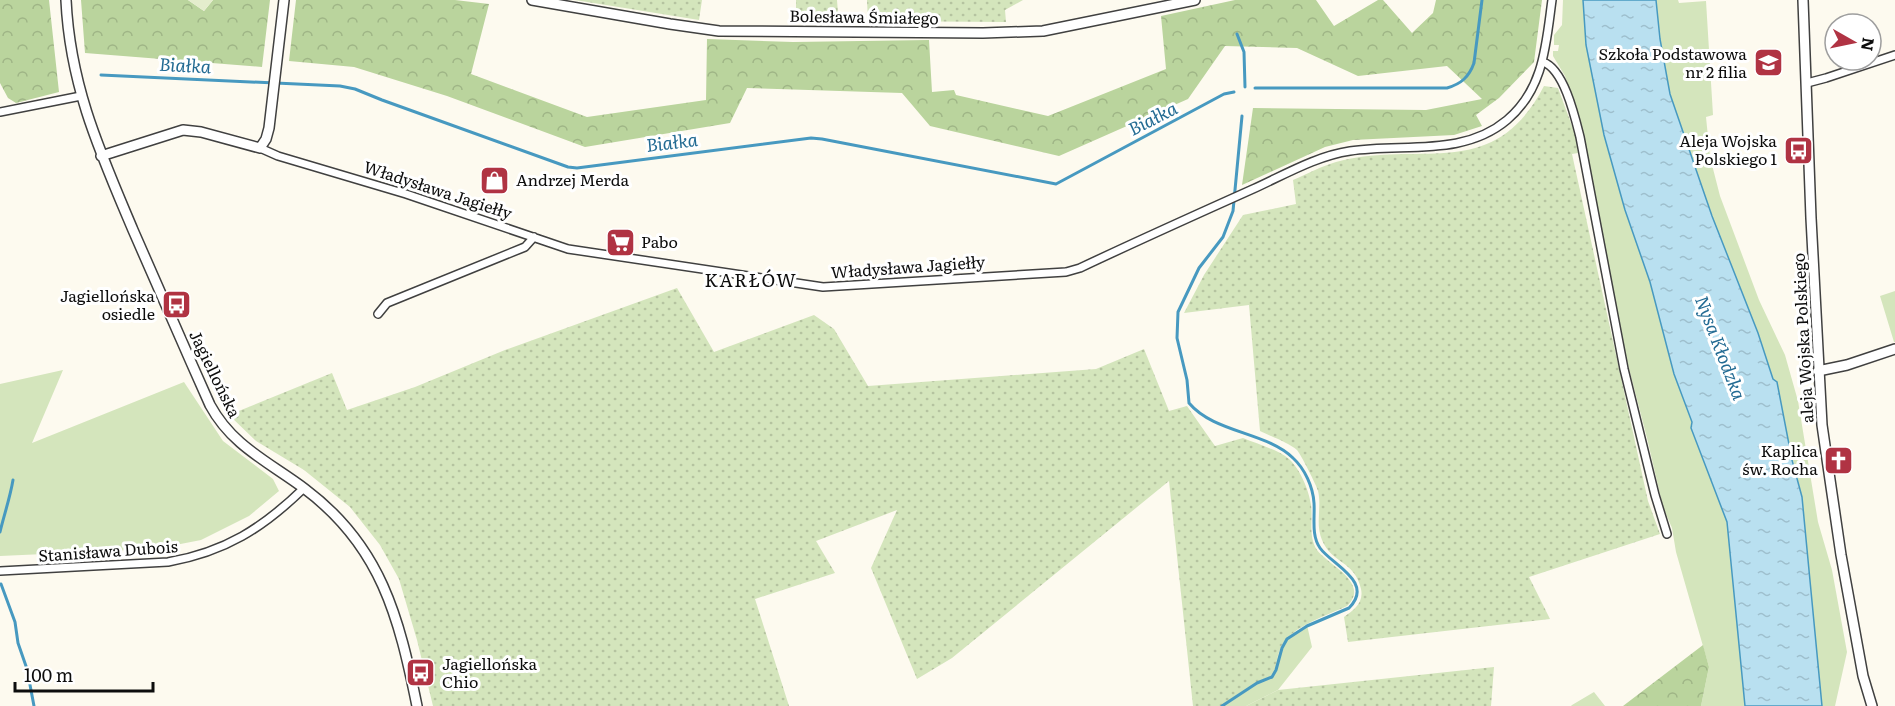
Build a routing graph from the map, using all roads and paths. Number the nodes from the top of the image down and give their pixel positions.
1 (66, 0) edge
2 (284, 0) edge
3 (532, 0) edge
4 (1195, 0) edge
5 (1552, 0) edge
6 (1803, 0) edge
7 (1895, 55) edge
8 (1543, 62) junction
9 (1807, 82) junction
10 (81, 96) junction
11 (0, 112) edge
12 (260, 147) junction
13 (101, 156) junction
14 (534, 237) junction
15 (378, 314) dead end
16 (1895, 349) edge
17 (1818, 371) junction
18 (304, 488) junction
19 (1667, 534) dead end
20 (0, 571) edge
21 (417, 706) edge
22 (1872, 706) edge

1 - 10 street, Jagiellońska
2 - 12 street
3 - 4 street, Bolesława Śmiałego
5 - 8 street, Władysława Jagiełły
6 - 9 street, aleja Wojska Polskiego
7 - 9 street
8 - 14 street, Władysława Jagiełły
8 - 19 street
9 - 17 street, aleja Wojska Polskiego
10 - 11 street
10 - 13 street, Jagiellońska
12 - 13 street, Władysława Jagiełły
12 - 14 street, Władysława Jagiełły
13 - 18 street, Jagiellońska
14 - 15 street
16 - 17 street
17 - 22 street, aleja Wojska Polskiego
18 - 20 street, Stanisława Dubois
18 - 21 street, Jagiellońska

